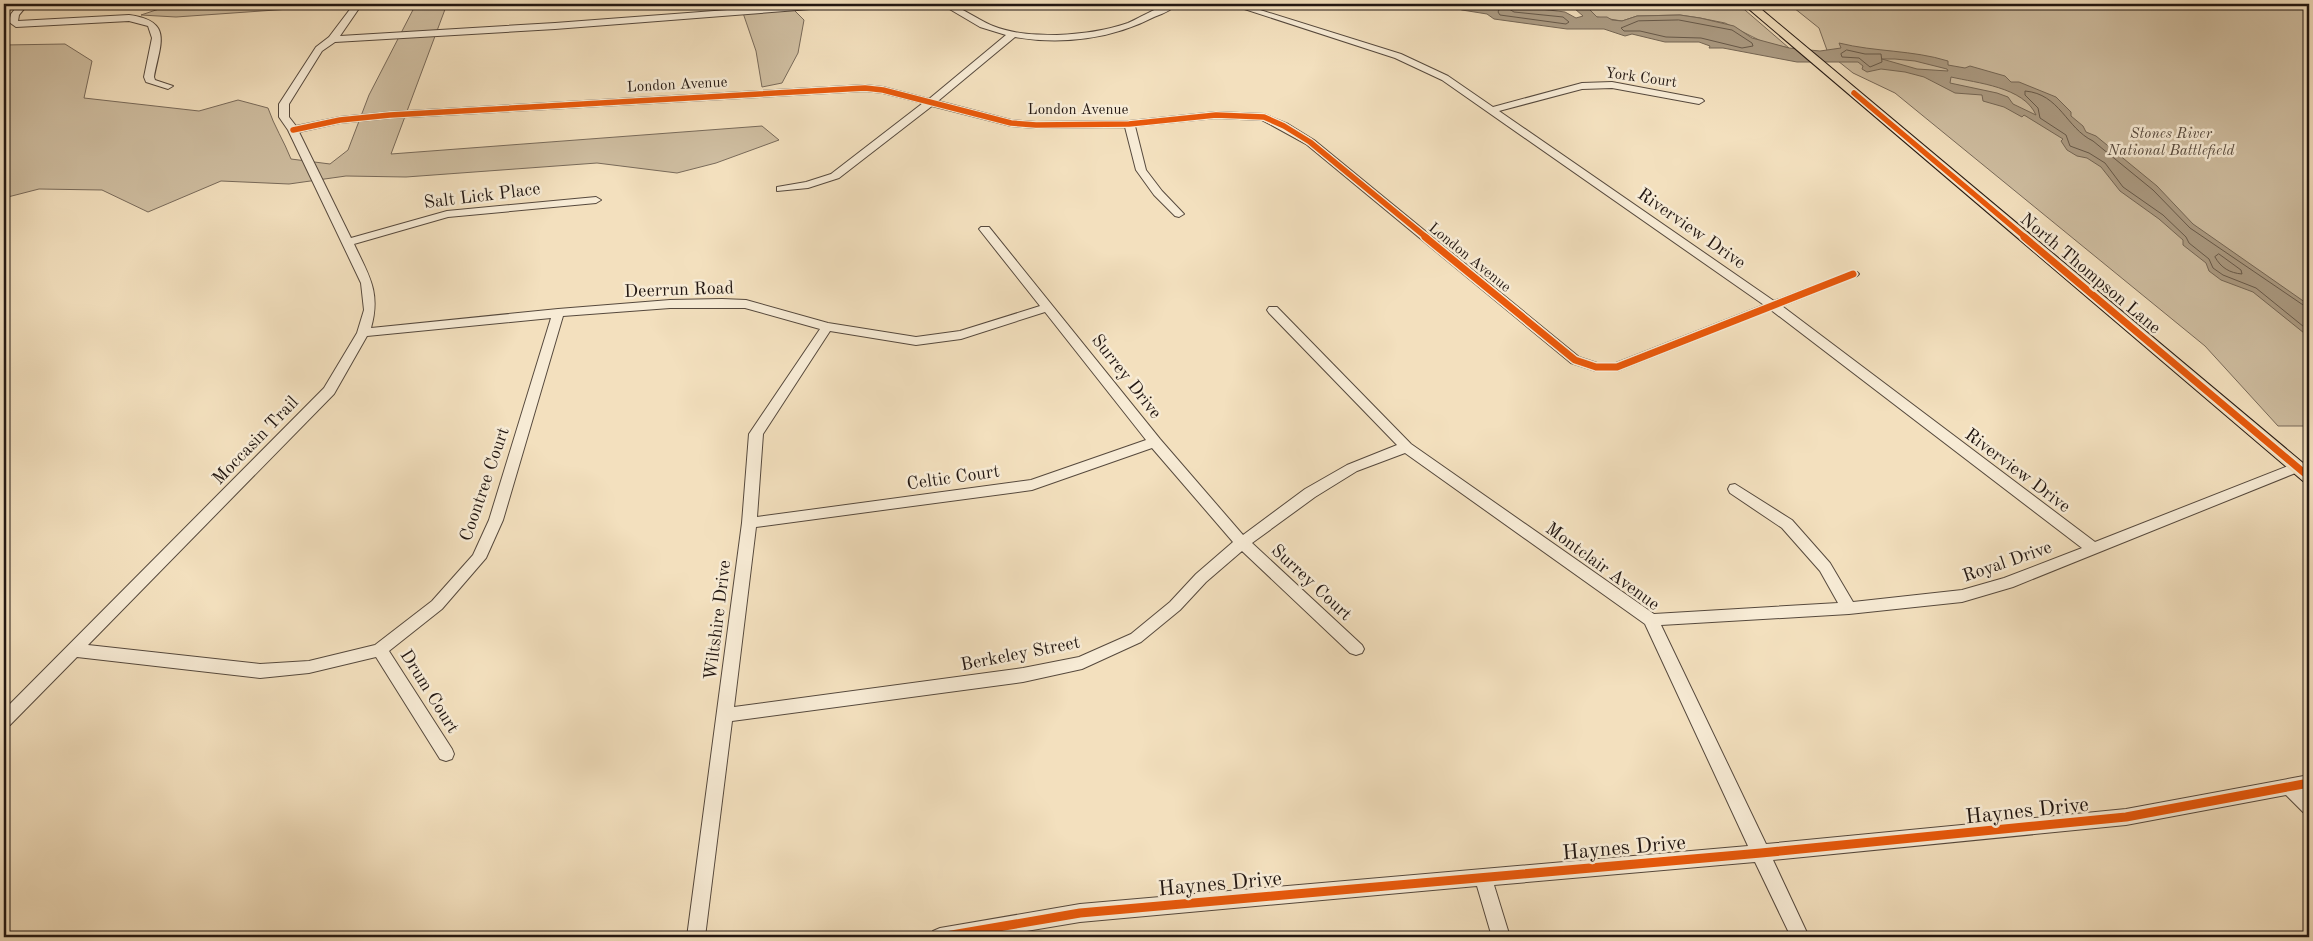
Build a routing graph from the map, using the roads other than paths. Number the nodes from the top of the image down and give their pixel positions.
1 (24, 4) edge
2 (358, 4) edge
3 (836, 4) edge
4 (945, 4) edge
5 (1173, 4) edge
6 (1233, 4) edge
7 (1749, 4) edge
8 (1012, 35) junction
9 (331, 39) junction
10 (168, 86) dead end
11 (932, 101) junction
12 (1699, 101) dead end
13 (1492, 110) junction
14 (1129, 124) junction
15 (293, 130) junction
16 (781, 189) dead end
17 (596, 200) dead end
18 (1179, 214) dead end
19 (985, 229) dead end
20 (346, 243) junction
21 (1853, 274) dead end
22 (1772, 305) junction
23 (1048, 307) junction
24 (1273, 310) dead end
25 (558, 313) junction
26 (827, 327) junction
27 (363, 333) junction
28 (1155, 442) junction
29 (1406, 447) junction
30 (2303, 472) edge
31 (1735, 490) dead end
32 (749, 523) junction
33 (1242, 543) junction
34 (2094, 549) junction
35 (1849, 608) junction
36 (1651, 620) junction
37 (1356, 649) dead end
38 (75, 650) junction
39 (380, 650) junction
40 (726, 715) junction
41 (4, 720) edge
42 (446, 754) dead end
43 (2309, 783) edge
44 (2290, 787) junction
45 (2309, 807) edge
46 (1761, 853) junction
47 (1483, 877) junction
48 (696, 937) edge
49 (940, 937) edge
50 (1501, 937) edge
51 (1800, 937) edge

1 - 10 street
2 - 9 street, Moccasin Trail
3 - 9 street
4 - 8 street
5 - 8 street
6 - 13 street, Riverview Drive
7 - 30 main road, North Thompson Lane
8 - 11 street
9 - 15 street, Moccasin Trail
11 - 14 street, London Avenue
11 - 15 street, London Avenue
11 - 16 street
12 - 13 street, York Court
13 - 22 street, Riverview Drive
14 - 18 street
14 - 22 street, London Avenue
15 - 20 street, Moccasin Trail
17 - 20 street, Salt Lick Place
19 - 23 street, Surrey Drive
20 - 27 street, Moccasin Trail
21 - 22 street, London Avenue
22 - 34 street, Riverview Drive
23 - 26 street, Deerrun Road
23 - 28 street, Surrey Drive
24 - 29 street, Montclair Avenue
25 - 26 street, Deerrun Road
25 - 27 street, Deerrun Road
25 - 39 street, Coontree Court
26 - 32 street, Wiltshire Drive
27 - 38 street, Moccasin Trail
28 - 32 street, Celtic Court
28 - 33 street, Surrey Drive
29 - 33 street, Berkeley Street
29 - 36 street, Montclair Avenue
30 - 34 street, Royal Drive
31 - 35 street
32 - 40 street, Wiltshire Drive
33 - 37 street, Surrey Court
33 - 40 street, Berkeley Street
34 - 35 street, Royal Drive
35 - 36 street, Royal Drive
36 - 46 street, Montclair Avenue
38 - 39 street, Coontree Court
38 - 41 street, Moccasin Trail
39 - 42 street, Drum Court
40 - 48 street, Wiltshire Drive
43 - 44 street, Haynes Drive
44 - 45 street
44 - 46 street, Haynes Drive
46 - 47 street, Haynes Drive
46 - 51 street, Montclair Avenue
47 - 49 street, Haynes Drive
47 - 50 street

